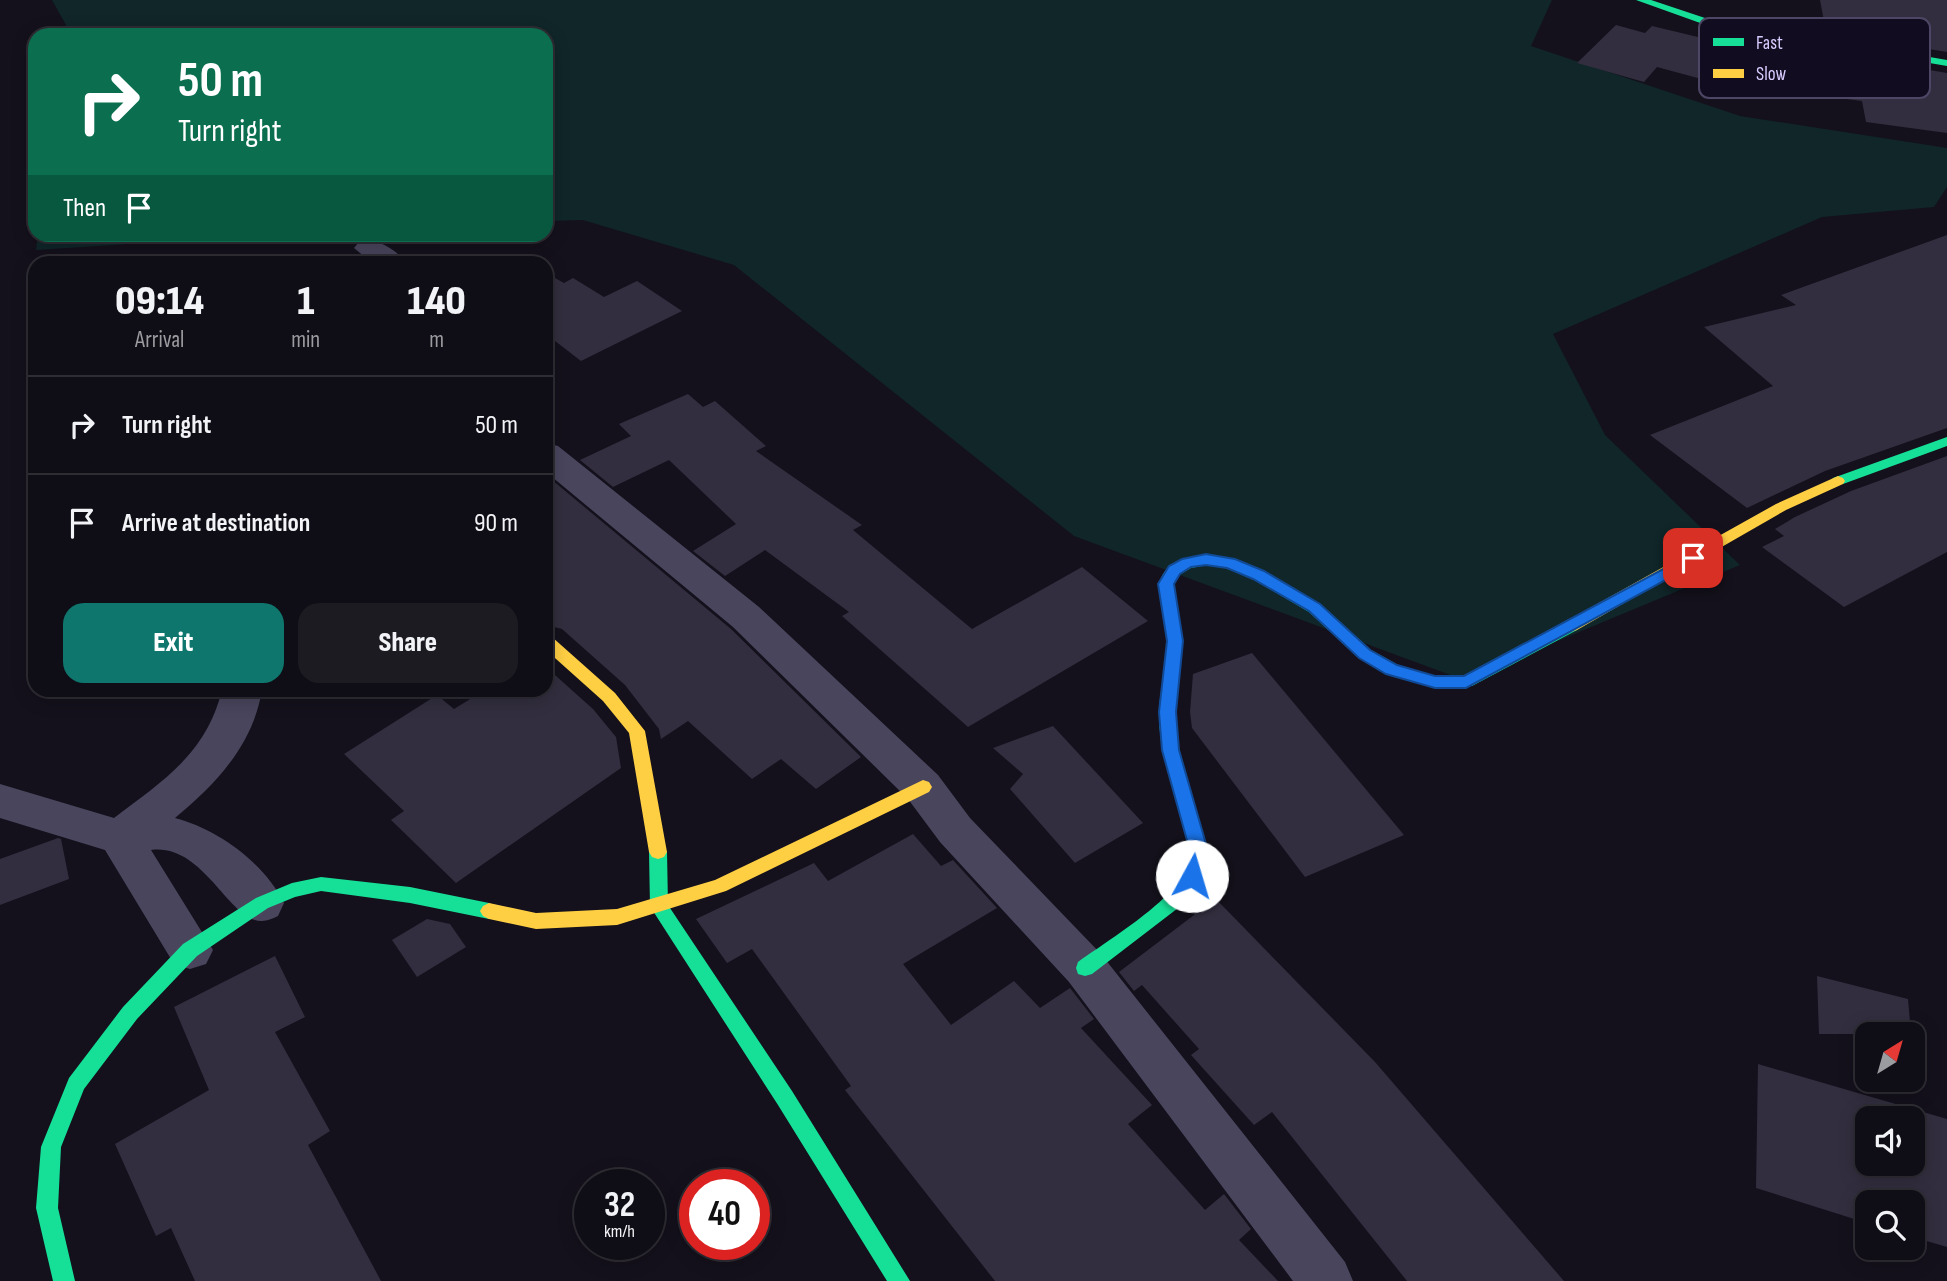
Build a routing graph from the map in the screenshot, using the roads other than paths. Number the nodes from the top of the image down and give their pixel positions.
1 (1641, 0) edge
2 (1699, 20) edge
3 (1947, 441) edge
4 (553, 460) edge
5 (553, 647) edge
6 (241, 697) edge
7 (923, 787) junction
8 (0, 801) edge
9 (120, 837) junction
10 (262, 902) junction
11 (659, 906) junction
12 (190, 950) junction
13 (1085, 968) junction
14 (64, 1281) edge
15 (899, 1281) edge
16 (1326, 1281) edge

1 - 2 street
3 - 13 street
4 - 7 street
5 - 11 street
6 - 9 street
7 - 11 street
7 - 13 street
8 - 9 street
9 - 10 street
9 - 12 street
10 - 11 street
10 - 12 street
11 - 15 street
12 - 14 street
13 - 16 street

